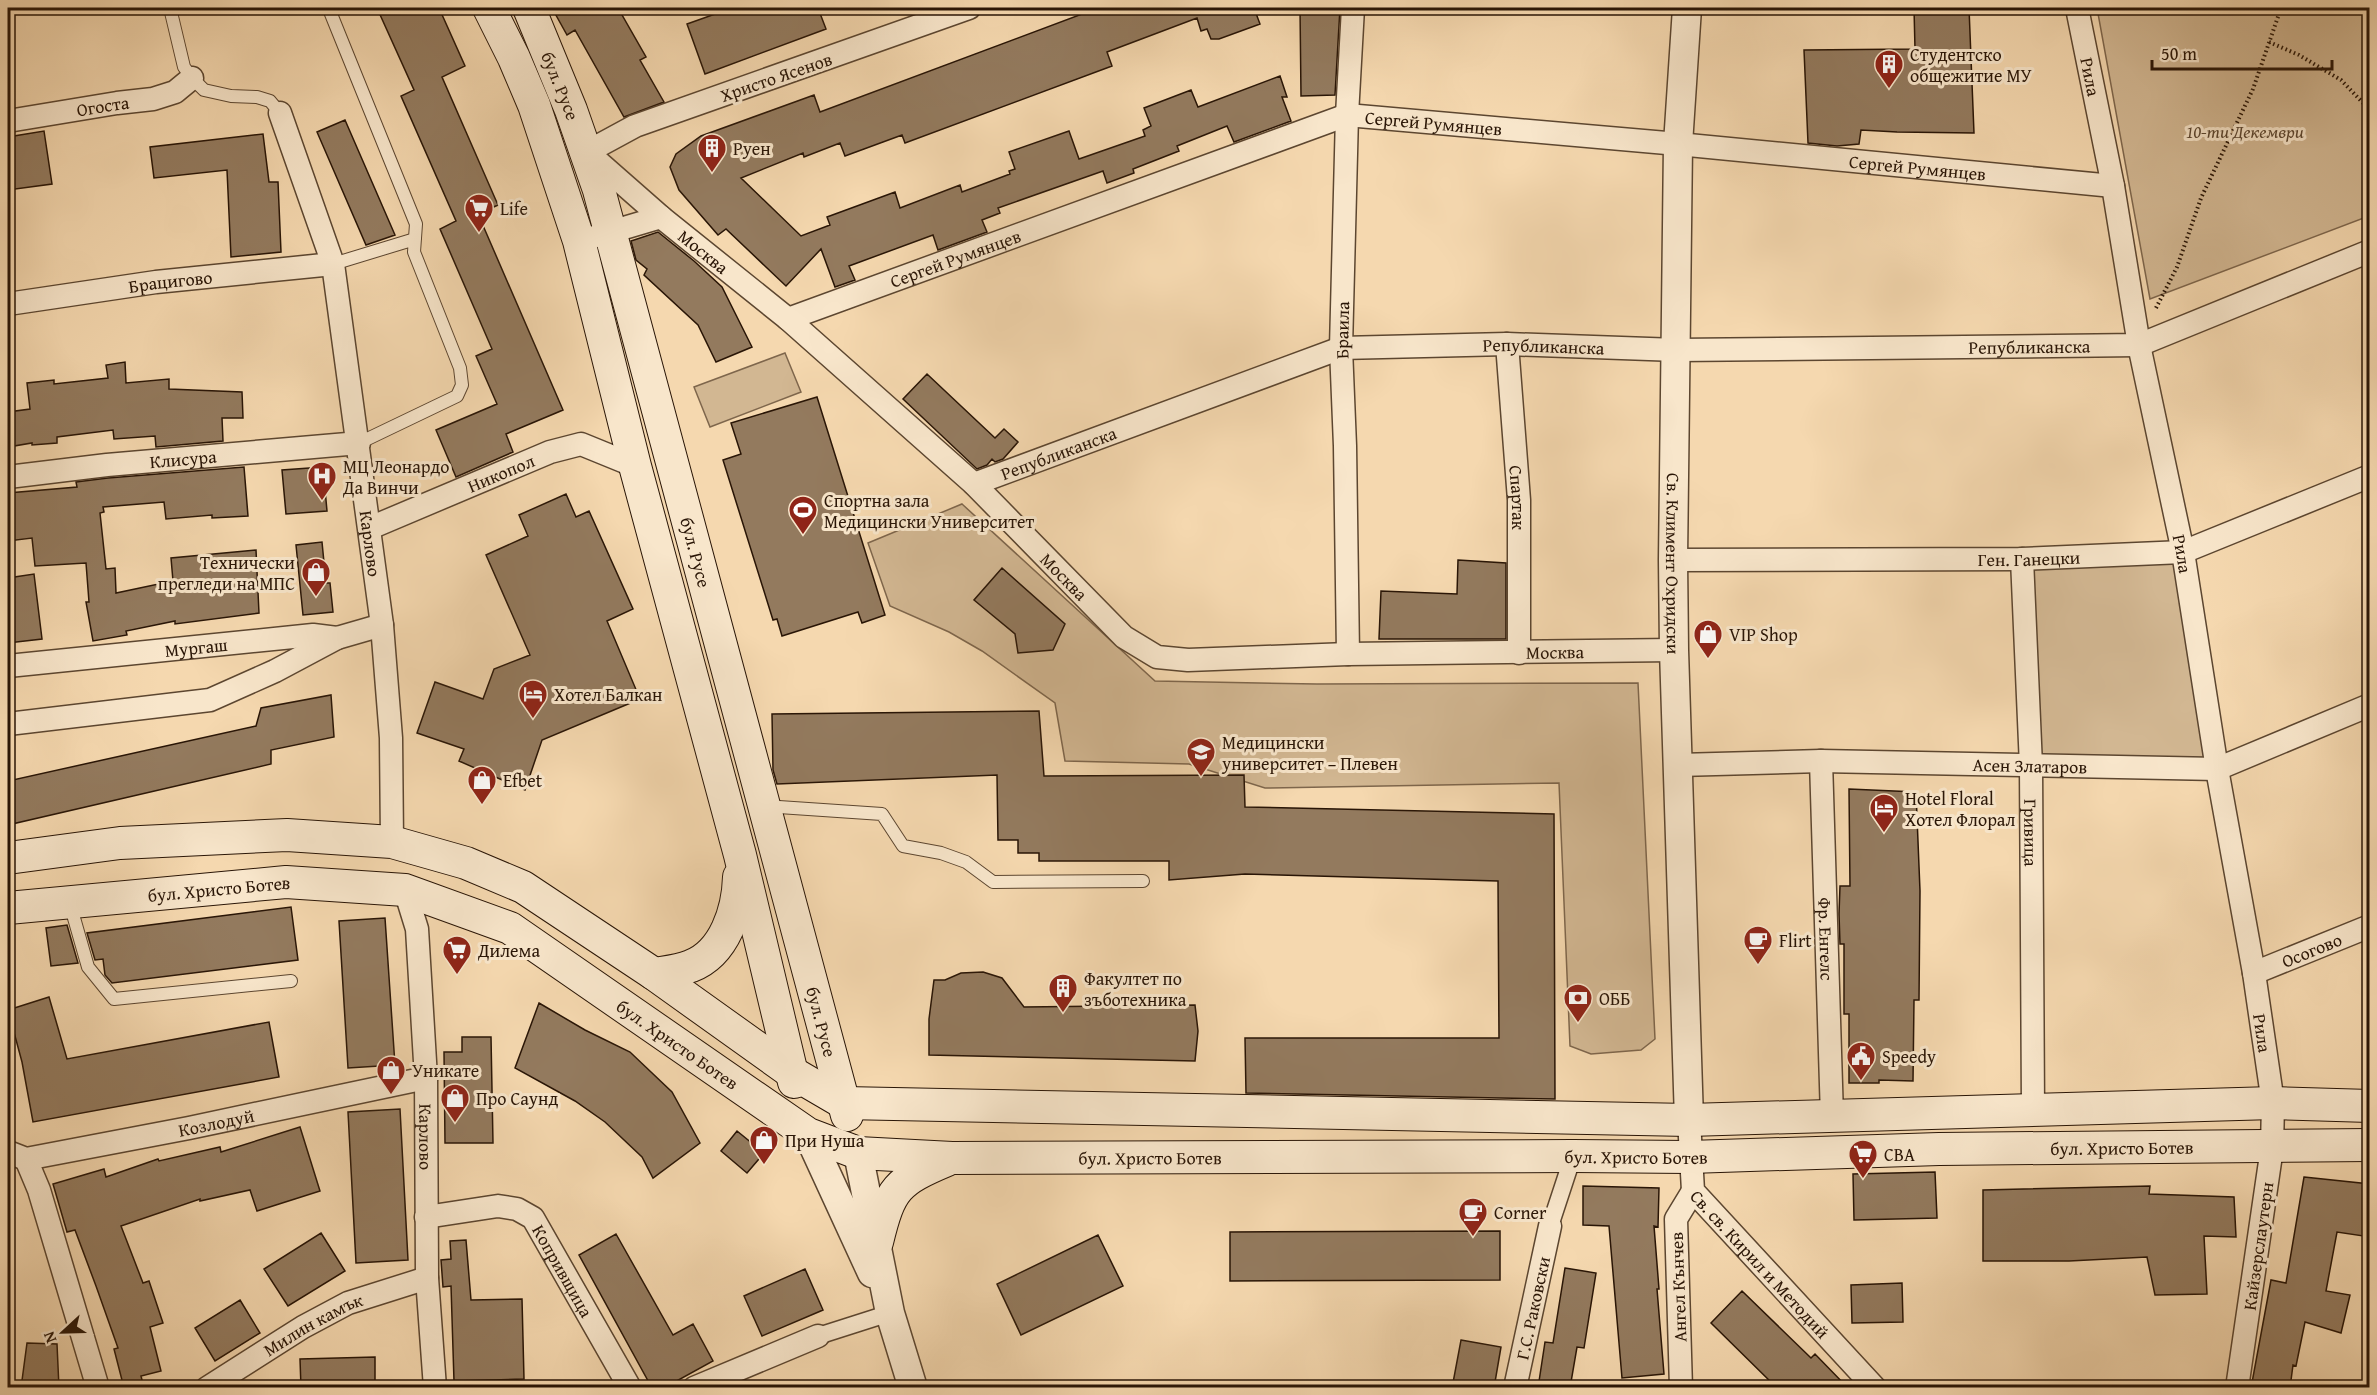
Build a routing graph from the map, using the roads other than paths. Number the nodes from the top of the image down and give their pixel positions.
1 (170, 8) edge
2 (489, 8) edge
3 (529, 8) edge
4 (969, 8) edge
5 (1353, 8) edge
6 (1687, 8) edge
7 (2076, 8) edge
8 (329, 9) edge
9 (192, 78) junction
10 (280, 114) joint
11 (1347, 115) junction
12 (8, 121) edge
13 (1678, 144) junction
14 (587, 152) junction
15 (2113, 186) junction
16 (662, 217) junction
17 (609, 232) junction
18 (415, 239) junction
19 (579, 241) junction
20 (2370, 251) edge
21 (333, 264) junction
22 (8, 304) edge
23 (788, 319) junction
24 (1507, 344) junction
25 (2139, 345) junction
26 (1341, 348) junction
27 (1677, 350) junction
28 (358, 443) junction
29 (635, 466) junction
30 (2370, 476) edge
31 (8, 477) edge
32 (974, 484) junction
33 (370, 528) junction
34 (2183, 552) junction
35 (2022, 559) junction
36 (1673, 560) junction
37 (382, 626) junction
38 (337, 638) junction
39 (1674, 650) junction
40 (1519, 653) junction
41 (1348, 654) junction
42 (8, 666) edge
43 (2370, 705) edge
44 (8, 724) edge
45 (1821, 761) junction
46 (1679, 765) junction
47 (2031, 766) junction
48 (2217, 769) junction
49 (763, 806) junction
50 (392, 842) junction
51 (740, 855) junction
52 (8, 858) edge
53 (1143, 881) dead end
54 (405, 890) junction
55 (69, 903) junction
56 (8, 908) edge
57 (2370, 926) edge
58 (2254, 973) junction
59 (654, 974) junction
60 (291, 981) dead end
61 (791, 1072) junction
62 (426, 1078) junction
63 (844, 1103) junction
64 (2273, 1103) junction
65 (2370, 1106) edge
66 (2034, 1109) junction
67 (1832, 1117) junction
68 (1689, 1120) junction
69 (807, 1134) junction
70 (2370, 1145) edge
71 (2272, 1148) junction
72 (858, 1153) junction
73 (17, 1155) edge
74 (1574, 1156) junction
75 (1690, 1157) junction
76 (952, 1158) junction
77 (1693, 1191) junction
78 (426, 1217) junction
79 (1550, 1226) joint
80 (876, 1242) junction
81 (427, 1278) junction
82 (890, 1313) junction
83 (818, 1336) joint
84 (98, 1388) edge
85 (207, 1388) edge
86 (435, 1388) edge
87 (630, 1388) edge
88 (694, 1388) edge
89 (913, 1388) edge
90 (1515, 1388) edge
91 (1681, 1388) edge
92 (1875, 1388) edge
93 (2237, 1388) edge

1 - 9 lane
2 - 19 main road, бул. Русе
3 - 14 main road, бул. Русе
4 - 14 street, Христо Ясенов
5 - 11 street, Браила
6 - 13 street, Св. Климент Охридски
7 - 15 street, Рила
8 - 18 lane
9 - 10 lane
9 - 12 street, Огоста
10 - 21 street, Карлово
11 - 13 street, Сергей Румянцев
11 - 23 street, Сергей Румянцев
11 - 26 street, Браила
13 - 15 street, Сергей Румянцев
13 - 27 street, Св. Климент Охридски
14 - 16 street, Москва
14 - 17 main road, бул. Русе
15 - 25 street, Рила
16 - 17 street
16 - 23 street, Москва
17 - 19 street
17 - 49 main road, бул. Русе
18 - 21 lane
18 - 28 lane
19 - 29 main road, бул. Русе
20 - 25 street
21 - 22 street, Брацигово
21 - 28 street, Карлово
23 - 32 street, Москва
24 - 26 street, Републиканска
24 - 27 street, Републиканска
24 - 40 street, Спартак
25 - 27 street, Републиканска
25 - 34 street, Рила
26 - 32 street, Републиканска
26 - 41 street, Браила
27 - 36 street, Св. Климент Охридски
28 - 31 street, Клисура
28 - 33 street, Карлово
29 - 33 street, Никопол
29 - 51 main road, бул. Русе
30 - 34 street, Ген. Ганецки
32 - 41 street, Москва
33 - 37 street, Карлово
34 - 35 street, Ген. Ганецки
34 - 48 street, Рила
35 - 36 street, Ген. Ганецки
35 - 47 street, Гривица
36 - 39 street, Св. Климент Охридски
37 - 38 street, Мургаш
37 - 50 street, Карлово
38 - 42 street, Мургаш
38 - 44 street
39 - 40 street, Москва
39 - 46 street, Св. Климент Охридски
40 - 41 street, Москва
43 - 48 street, Асен Златаров
45 - 46 street, Асен Златаров
45 - 47 street, Асен Златаров
45 - 67 street, Фр. Енгелс
46 - 68 street, Св. Климент Охридски
47 - 48 street, Асен Златаров
47 - 66 street, Гривица
48 - 58 street, Рила
49 - 53 lane
49 - 63 main road, бул. Русе
50 - 52 main road, бул. Христо Ботев
50 - 59 main road, бул. Христо Ботев
51 - 59 main road
51 - 61 main road, бул. Русе
54 - 55 main road, бул. Христо Ботев
54 - 62 street, Карлово
54 - 69 main road, бул. Христо Ботев
55 - 56 main road, бул. Христо Ботев
55 - 60 lane
57 - 58 street, Осогово
58 - 64 street, Рила
59 - 61 main road, бул. Христо Ботев
61 - 63 main road, бул. Христо Ботев
61 - 69 main road, бул. Русе
62 - 73 street, Козлодуй
62 - 78 street, Карлово
63 - 68 main road, бул. Христо Ботев
63 - 72 main road, бул. Русе
64 - 65 main road, бул. Христо Ботев
64 - 66 main road, бул. Христо Ботев
64 - 71 street, Кайзерслаутерн
66 - 67 main road, бул. Христо Ботев
67 - 68 main road, бул. Христо Ботев
68 - 75 street, Св. св. Кирил и Методий
69 - 72 main road, бул. Христо Ботев
69 - 82 street
70 - 71 main road, бул. Христо Ботев
71 - 75 main road, бул. Христо Ботев
71 - 93 street, Кайзерслаутерн
72 - 76 main road, бул. Христо Ботев
72 - 80 street
73 - 84 street
74 - 75 main road, бул. Христо Ботев
74 - 76 main road, бул. Христо Ботев
74 - 79 street
75 - 77 street, Св. св. Кирил и Методий
76 - 80 main road
77 - 91 street, Ангел Кънчев
77 - 92 street, Св. св. Кирил и Методий
78 - 81 street, Карлово
78 - 87 street, Копривщица
79 - 90 street, Г.С. Раковски
80 - 82 street
81 - 85 street, Милин камък
81 - 86 street, Карлово
82 - 83 street
82 - 89 street
83 - 88 street

